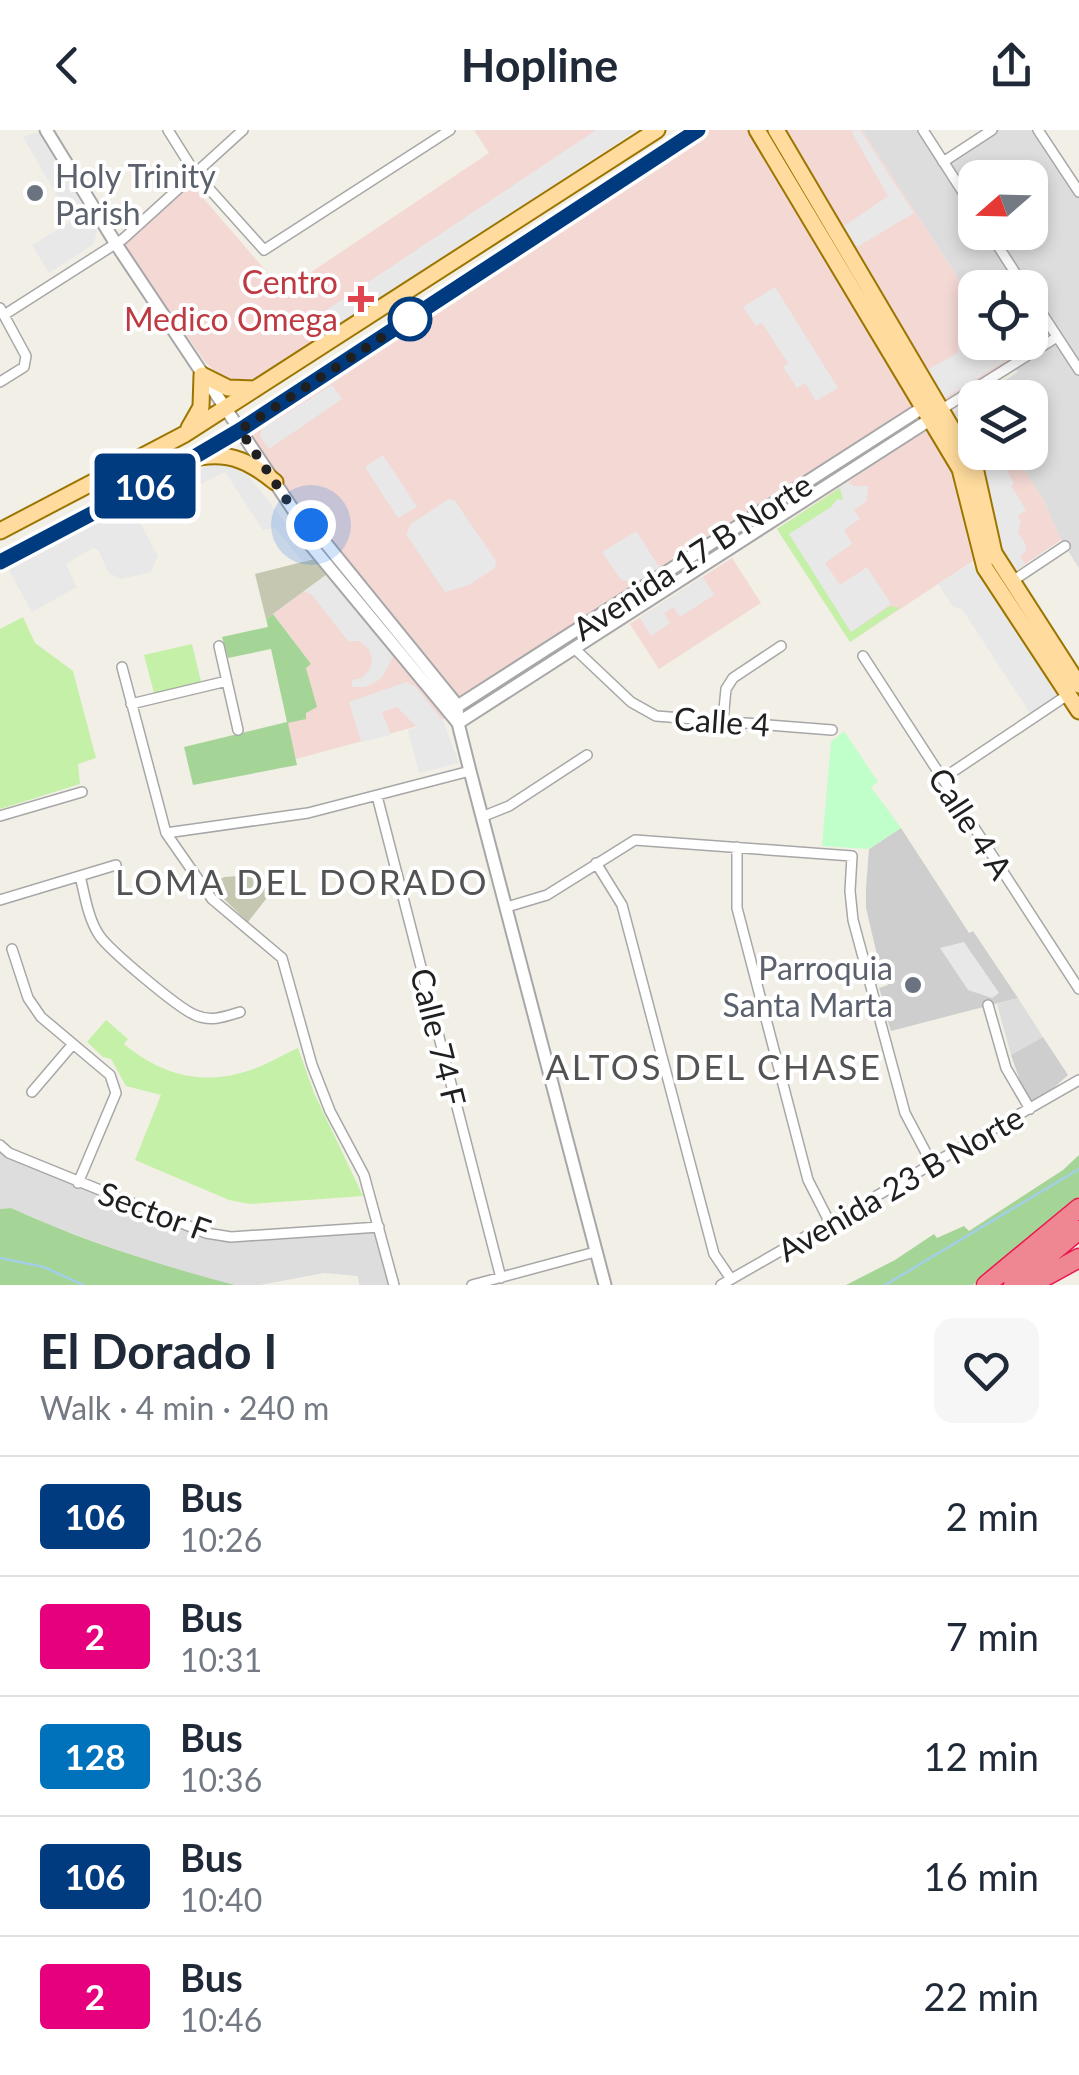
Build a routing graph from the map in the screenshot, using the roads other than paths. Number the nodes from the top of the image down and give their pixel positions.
1 (46, 130) edge
2 (168, 130) edge
3 (243, 130) edge
4 (450, 130) edge
5 (657, 130) edge
6 (698, 130) edge
7 (757, 130) edge
8 (776, 130) edge
9 (923, 130) edge
10 (992, 130) edge
11 (1038, 130) edge
12 (943, 162) junction
13 (195, 174) junction
14 (958, 185) edge
15 (1079, 192) edge
16 (116, 244) junction
17 (865, 296) junction
18 (2, 311) edge
19 (1048, 323) edge
20 (1057, 337) junction
21 (1079, 370) edge
22 (202, 375) junction
23 (0, 382) edge
24 (258, 388) junction
25 (225, 408) junction
26 (930, 413) junction
27 (240, 430) junction
28 (184, 434) junction
29 (192, 458) junction
30 (275, 482) junction
31 (0, 531) edge
32 (1065, 546) dead end
33 (0, 562) edge
34 (1011, 582) junction
35 (219, 646) dead end
36 (782, 646) dead end
37 (575, 649) junction
38 (863, 656) dead end
39 (122, 667) dead end
40 (227, 682) junction
41 (1075, 689) edge
42 (132, 704) junction
43 (452, 710) junction
44 (1079, 712) edge
45 (724, 720) junction
46 (458, 723) junction
47 (238, 730) dead end
48 (832, 730) dead end
49 (587, 755) dead end
50 (470, 771) junction
51 (942, 778) junction
52 (82, 792) dead end
53 (378, 796) junction
54 (0, 816) edge
55 (484, 816) junction
56 (166, 833) junction
57 (737, 847) junction
58 (596, 863) junction
59 (116, 865) dead end
60 (80, 876) junction
61 (0, 900) edge
62 (507, 908) junction
63 (12, 948) dead end
64 (1079, 989) edge
65 (988, 1006) dead end
66 (240, 1012) dead end
67 (73, 1044) junction
68 (1079, 1080) edge
69 (32, 1092) dead end
70 (1030, 1109) junction
71 (0, 1145) edge
72 (4, 1154) edge
73 (932, 1164) junction
74 (78, 1182) junction
75 (1079, 1208) edge
76 (830, 1223) junction
77 (379, 1227) junction
78 (1079, 1230) edge
79 (595, 1252) junction
80 (1079, 1258) edge
81 (501, 1278) junction
82 (726, 1282) edge
83 (394, 1285) edge
84 (472, 1285) edge
85 (606, 1285) edge
86 (986, 1285) edge
87 (1013, 1285) edge
88 (1030, 1285) edge

1 - 16 street
2 - 13 street
3 - 13 street
4 - 13 street
5 - 24 main road
6 - 27 main road
7 - 17 main road
8 - 17 main road
9 - 12 street
10 - 12 street
11 - 15 street
12 - 14 street
13 - 16 street
16 - 18 street
16 - 22 street
17 - 26 main road
18 - 23 street
19 - 20 street
20 - 21 street
20 - 26 street, Avenida 17 B Norte
22 - 24 main road
22 - 25 street
22 - 28 main road
24 - 25 main road
25 - 27 street
25 - 28 main road
26 - 34 main road
26 - 37 street, Avenida 17 B Norte
26 - 41 main road
26 - 43 street, Avenida 17 B Norte
27 - 29 main road
27 - 30 street
28 - 31 main road
29 - 30 main road
29 - 33 main road
30 - 43 street
32 - 34 street
34 - 41 main road
35 - 40 street
36 - 45 street
37 - 45 street, Calle 4
37 - 46 street, Avenida 17 B Norte
38 - 51 street, Calle 4 A
39 - 42 street
40 - 42 street
40 - 47 street
41 - 44 main road
41 - 51 street
42 - 56 street
43 - 46 street
45 - 48 street, Calle 4
46 - 50 street
49 - 55 street
50 - 53 street
50 - 55 street
51 - 64 street, Calle 4 A
52 - 54 street
53 - 56 street
53 - 81 street, Calle 74 F
55 - 62 street
56 - 77 street
57 - 58 street
57 - 73 street
57 - 76 street
58 - 62 street
58 - 82 street
59 - 60 street
60 - 61 street
60 - 66 street
62 - 79 street
63 - 67 street
65 - 70 street
67 - 69 street
67 - 74 street
68 - 70 street, Avenida 23 B Norte
70 - 73 street, Avenida 23 B Norte
71 - 72 street, Sector F
72 - 74 street, Sector F
73 - 76 street, Avenida 23 B Norte
74 - 77 street, Sector F
75 - 86 highway
76 - 82 street, Avenida 23 B Norte
77 - 83 street
78 - 87 highway
79 - 81 street
79 - 85 street
80 - 88 highway
81 - 84 street

